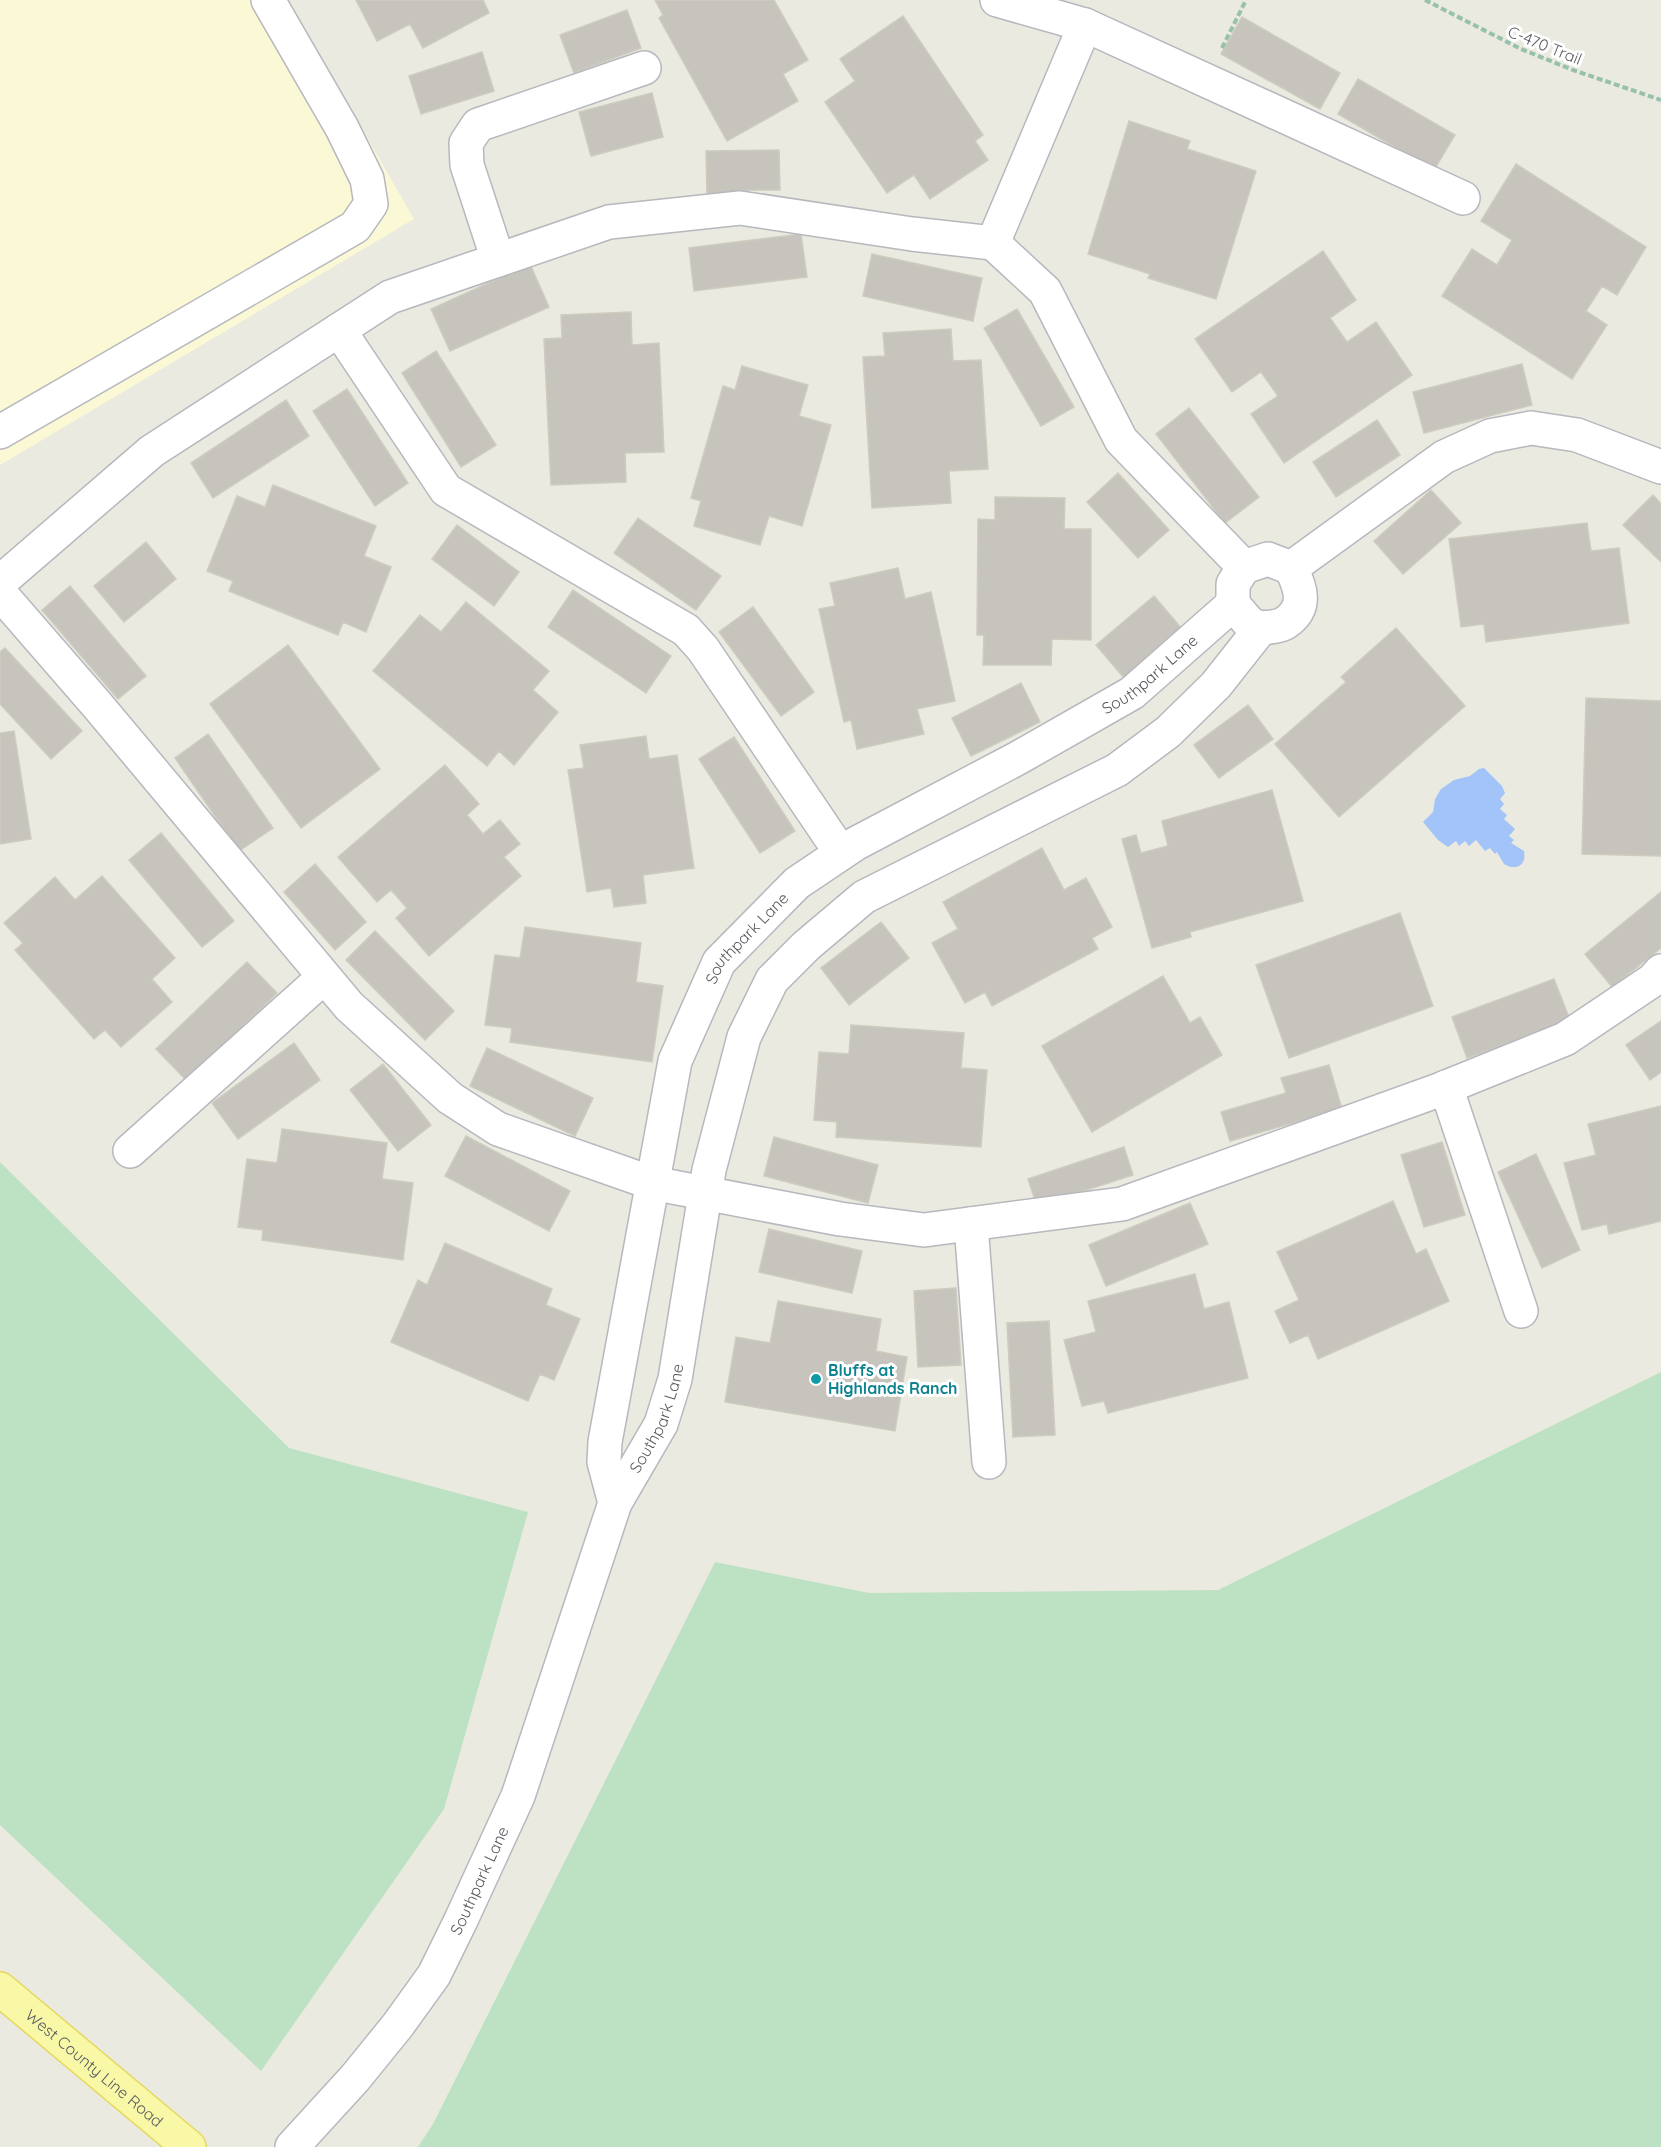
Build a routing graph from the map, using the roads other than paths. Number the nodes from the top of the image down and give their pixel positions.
1 (268, 0) edge
2 (997, 0) edge
3 (1085, 25) junction
4 (644, 68) dead end
5 (1463, 198) dead end
6 (993, 243) junction
7 (498, 260) junction
8 (339, 330) junction
9 (0, 432) edge
10 (1661, 467) edge
11 (1244, 567) junction
12 (1291, 568) junction
13 (0, 582) edge
14 (0, 593) edge
15 (1233, 604) junction
16 (1261, 628) junction
17 (841, 853) junction
18 (1661, 971) edge
19 (324, 977) junction
20 (1446, 1087) junction
21 (130, 1151) dead end
22 (652, 1183) junction
23 (705, 1194) junction
24 (971, 1224) junction
25 (1521, 1311) dead end
26 (989, 1462) dead end
27 (615, 1503) junction
28 (0, 1989) edge
29 (189, 2147) edge
30 (292, 2147) edge

1 - 9 street
2 - 3 street
3 - 5 street
3 - 6 street
4 - 7 street
6 - 7 street
6 - 11 street
7 - 8 street
8 - 13 street
8 - 17 street
10 - 12 street
11 - 12 street
11 - 15 street
12 - 16 street
14 - 19 street
15 - 16 street
15 - 17 street, Southpark Lane
16 - 23 street, Southpark Lane
17 - 22 street, Southpark Lane
18 - 20 street
19 - 21 street
19 - 22 street
20 - 24 street
20 - 25 street
22 - 23 street
22 - 27 street, Southpark Lane
23 - 24 street
23 - 27 street, Southpark Lane
24 - 26 street
27 - 30 street, Southpark Lane
28 - 29 main road, West County Line Road

